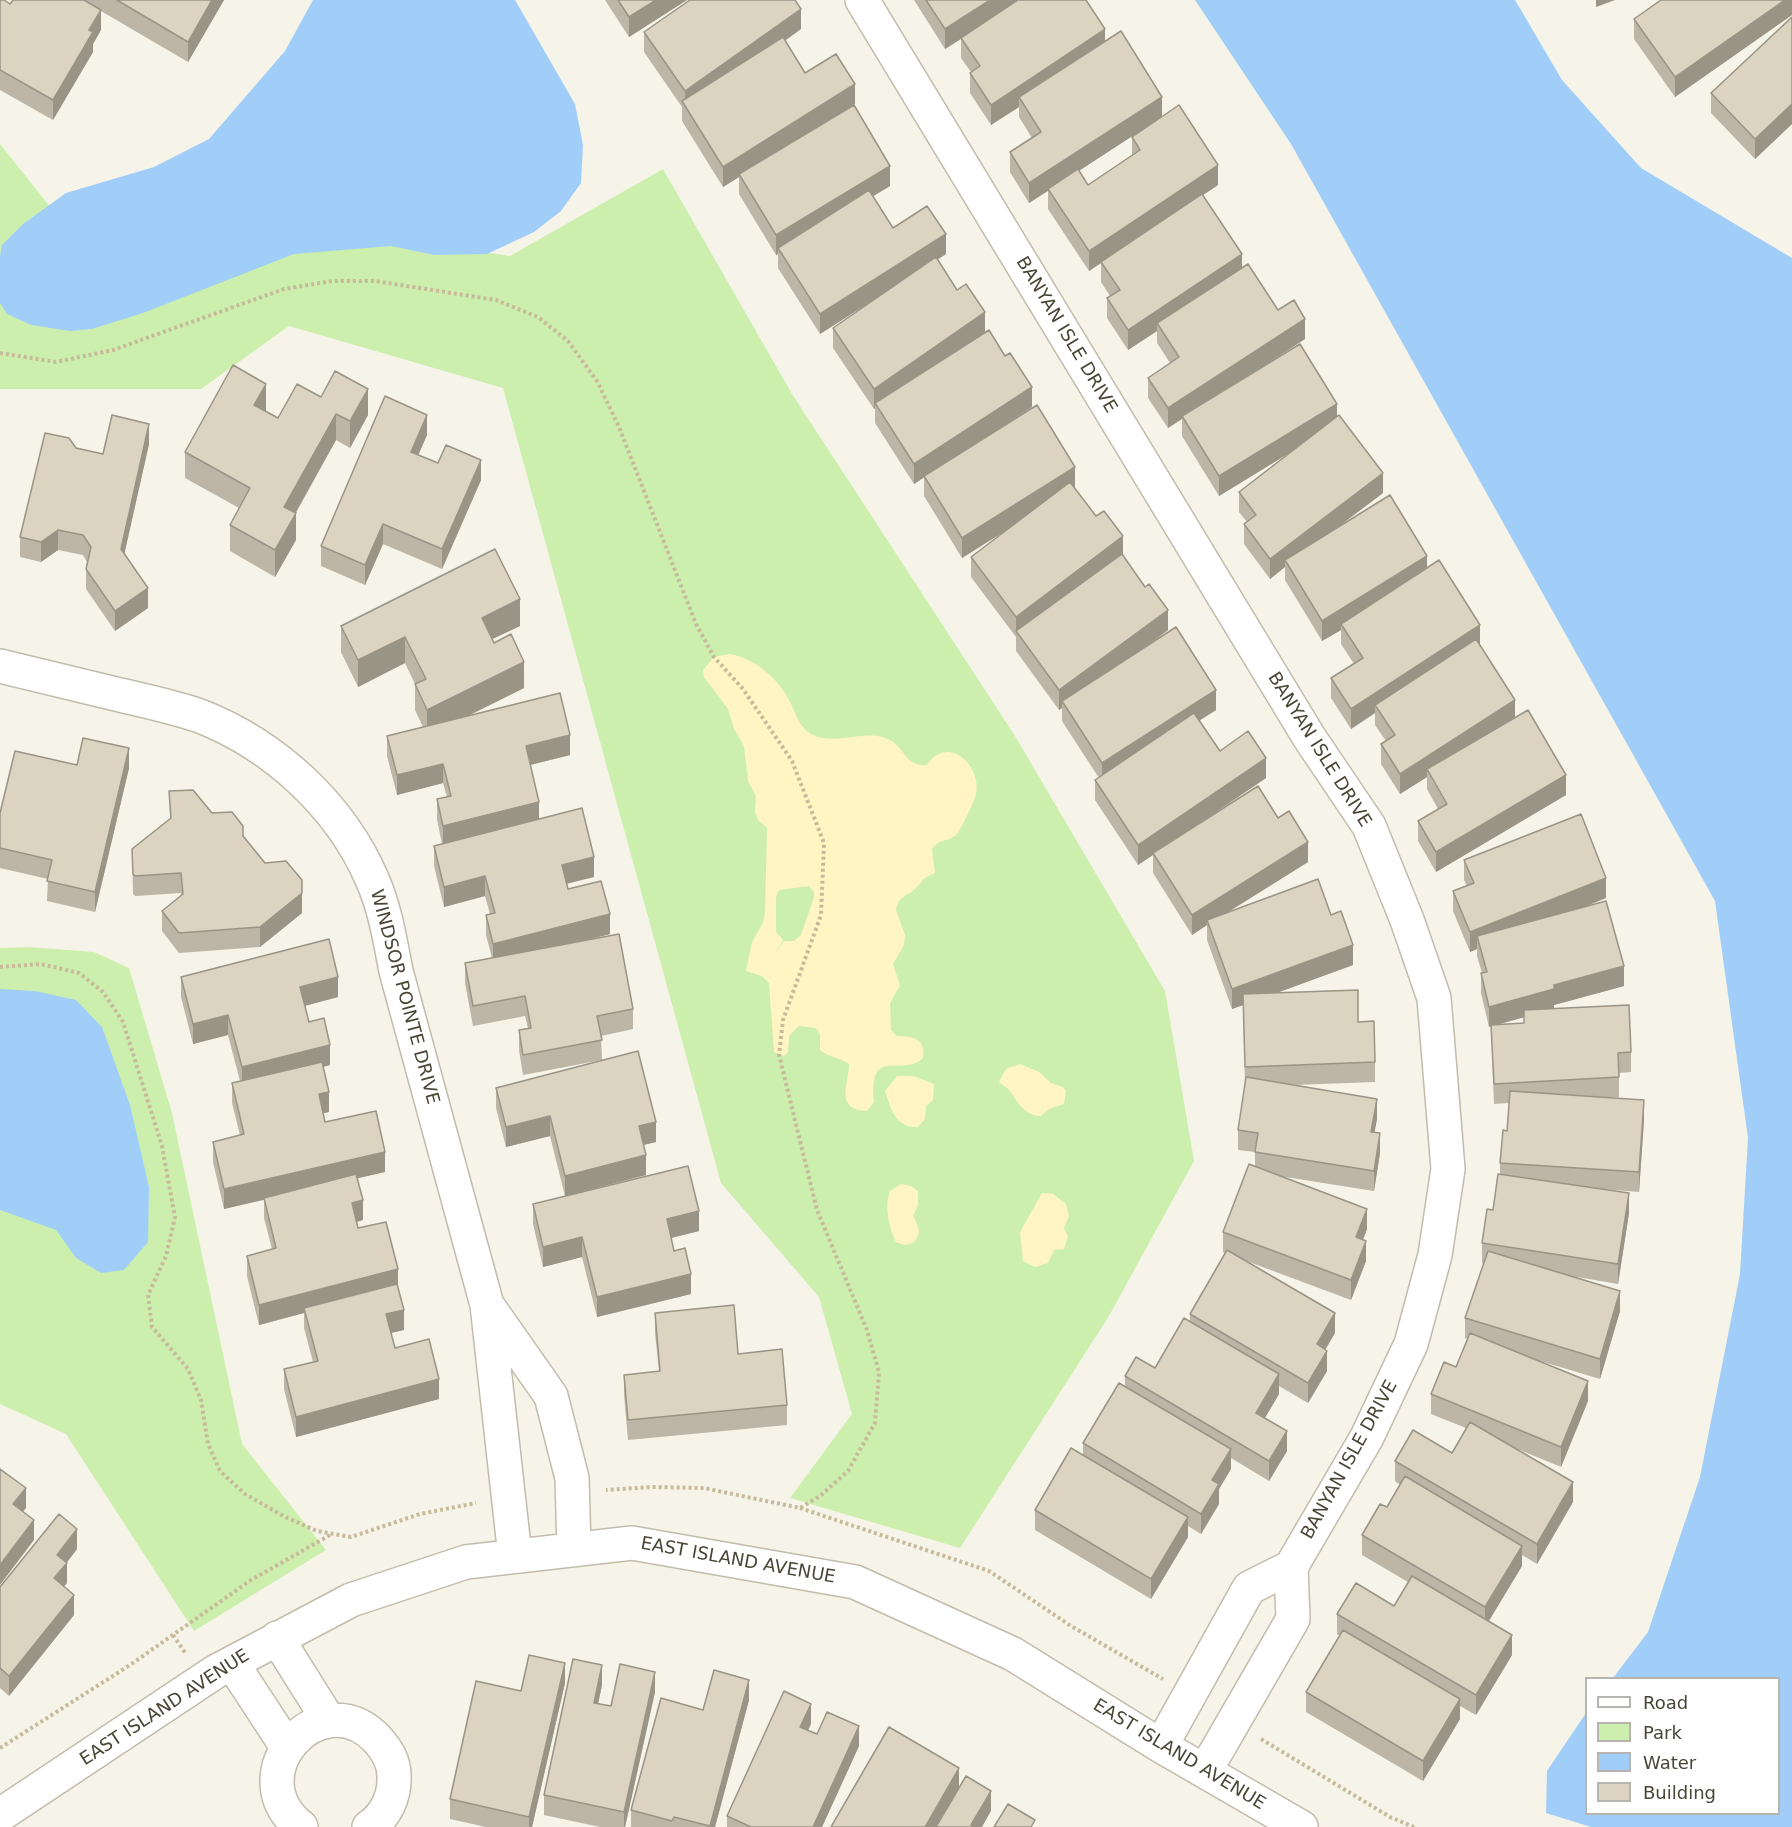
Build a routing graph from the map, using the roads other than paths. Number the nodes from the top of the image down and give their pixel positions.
1 (862, 0) edge
2 (0, 666) edge
3 (487, 1305) junction
4 (574, 1549) junction
5 (515, 1556) junction
6 (1291, 1567) junction
7 (277, 1638) junction
8 (232, 1663) junction
9 (329, 1721) junction
10 (1161, 1746) junction
11 (287, 1747) junction
12 (1205, 1771) junction
13 (0, 1815) edge
14 (384, 1820) edge
15 (301, 1827) edge
16 (1301, 1827) edge

1 - 6 street, BANYAN ISLE DRIVE
2 - 3 street, WINDSOR POINTE DRIVE
3 - 4 street, WINDSOR POINTE DRIVE
3 - 5 street, WINDSOR POINTE DRIVE
4 - 5 street, EAST ISLAND AVENUE
4 - 10 street, EAST ISLAND AVENUE
5 - 7 street, EAST ISLAND AVENUE
6 - 10 street
6 - 12 street
7 - 8 street, EAST ISLAND AVENUE
7 - 9 street
8 - 11 street
8 - 13 street, EAST ISLAND AVENUE
9 - 11 street
9 - 14 street
10 - 12 street, EAST ISLAND AVENUE
11 - 15 street
12 - 16 street, EAST ISLAND AVENUE

